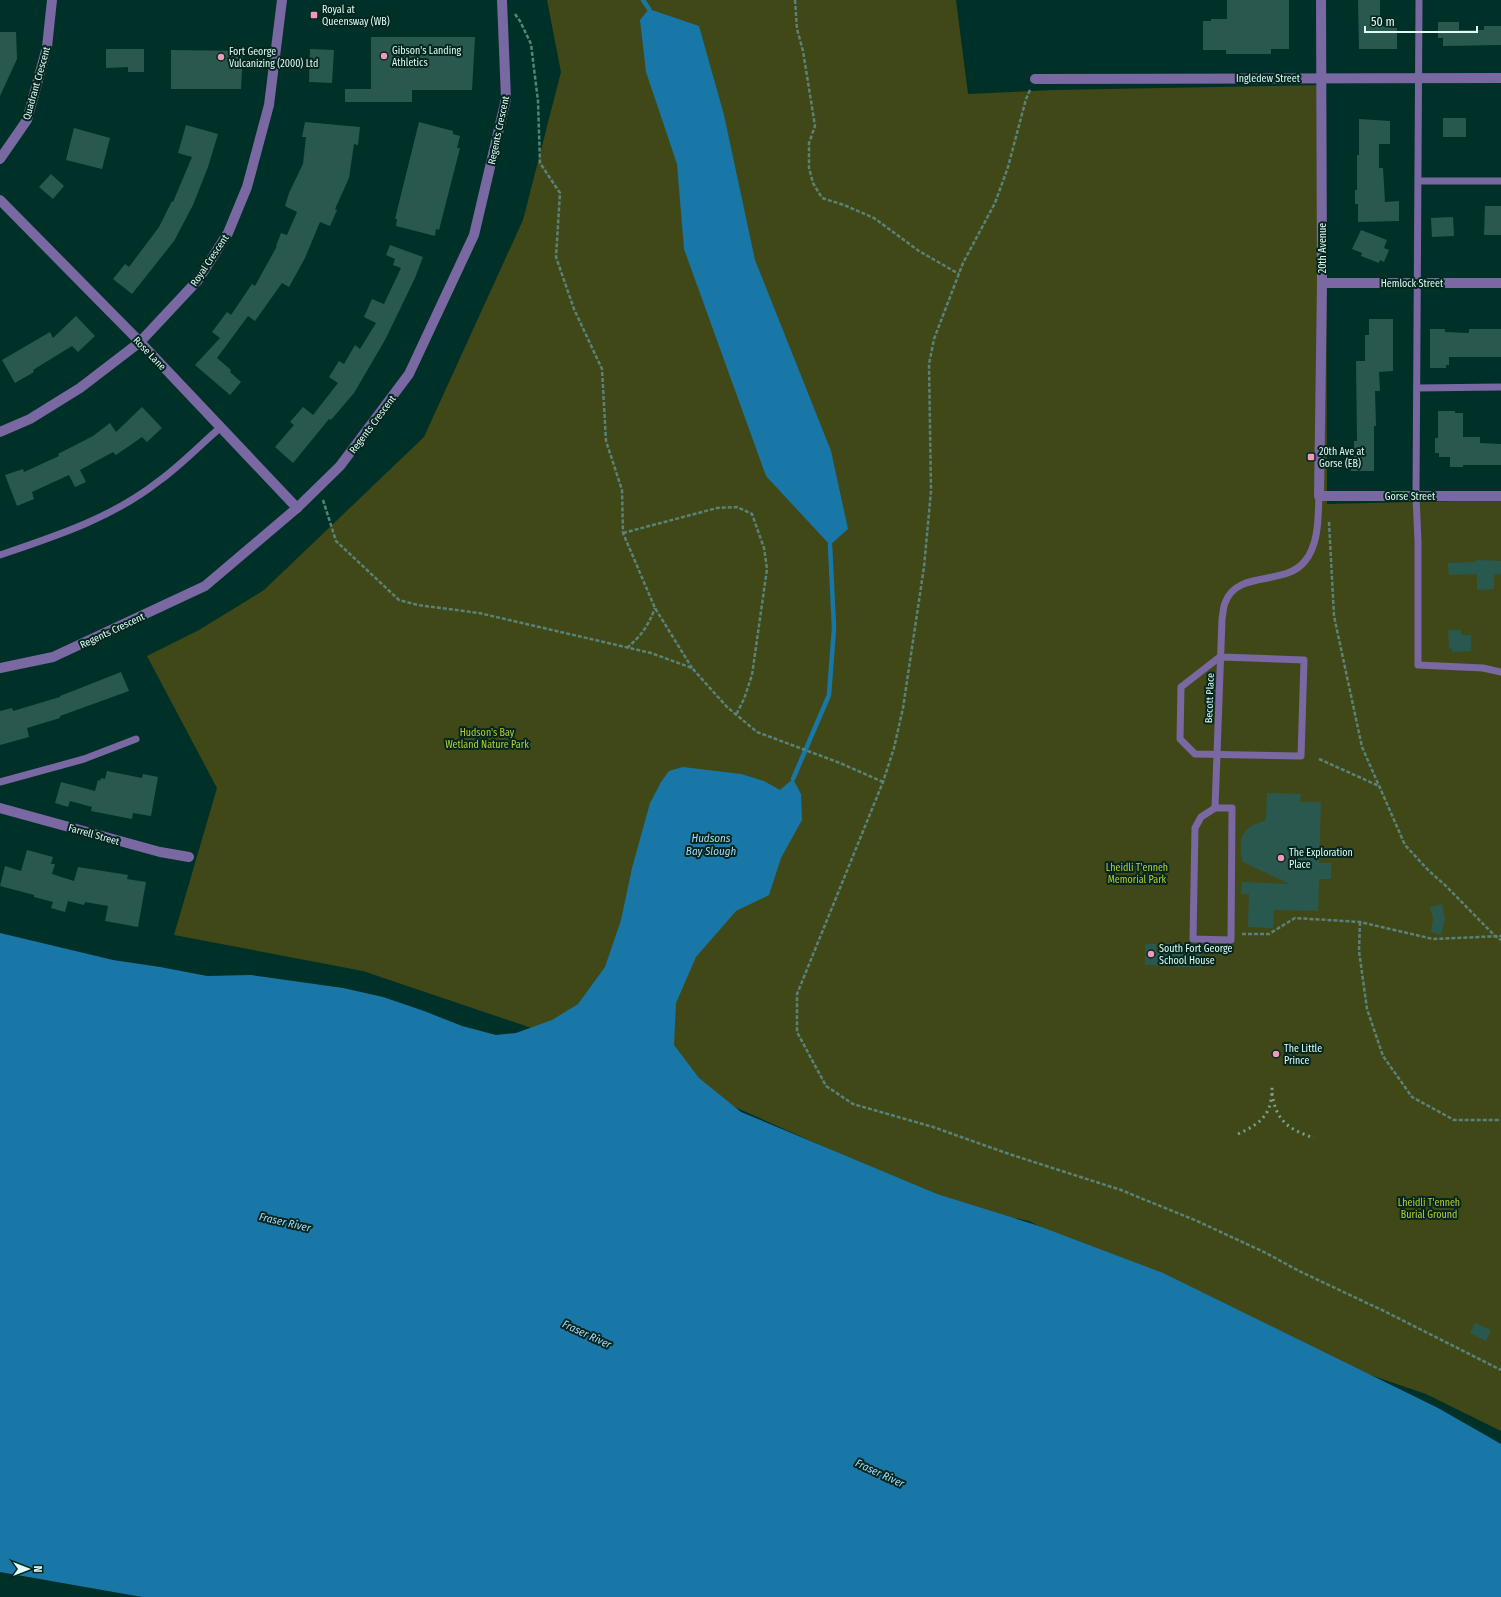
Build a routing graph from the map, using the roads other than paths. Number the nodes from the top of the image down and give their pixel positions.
1 (52, 0) edge
2 (282, 0) edge
3 (502, 0) edge
4 (1321, 0) edge
5 (1418, 0) edge
6 (1322, 78) junction
7 (1418, 78) junction
8 (1501, 78) edge
9 (1035, 79) road end
10 (0, 159) edge
11 (1419, 181) junction
12 (1501, 181) edge
13 (0, 200) edge
14 (1322, 283) junction
15 (1501, 283) edge
16 (1418, 284) junction
17 (140, 342) junction
18 (1501, 387) edge
19 (1417, 388) junction
20 (221, 427) junction
21 (0, 432) edge
22 (1319, 496) junction
23 (1416, 496) junction
24 (1501, 496) edge
25 (297, 508) junction
26 (0, 555) edge
27 (1221, 656) junction
28 (0, 668) edge
29 (1501, 672) edge
30 (136, 739) dead end
31 (1218, 755) junction
32 (0, 782) edge
33 (0, 808) edge
34 (1216, 808) junction
35 (189, 857) dead end

1 - 10 street, Quadrant Crescent
2 - 17 street, Royal Crescent
3 - 25 street, Regents Crescent
4 - 6 street, 20th Avenue
5 - 7 lane
6 - 7 street, Ingledew Street
6 - 9 street, Ingledew Street
6 - 14 street, 20th Avenue
7 - 8 street, Ingledew Street
7 - 11 lane
11 - 12 lane
11 - 16 lane
13 - 17 street, Rose Lane
14 - 16 street, Hemlock Street
14 - 22 street, 20th Avenue
15 - 16 street, Hemlock Street
16 - 19 lane
17 - 20 street, Rose Lane
17 - 21 street, Royal Crescent
18 - 19 lane
19 - 23 lane
20 - 25 street, Rose Lane
20 - 26 lane
22 - 23 street, Gorse Street
22 - 27 lane, Becott Place
23 - 24 street, Gorse Street
23 - 29 lane
25 - 28 street, Regents Crescent
27 - 31 lane, Becott Place
27 - 31 lane
27 - 31 lane
30 - 32 lane
31 - 34 lane, Becott Place
33 - 35 street, Farrell Street
34 - 34 lane

